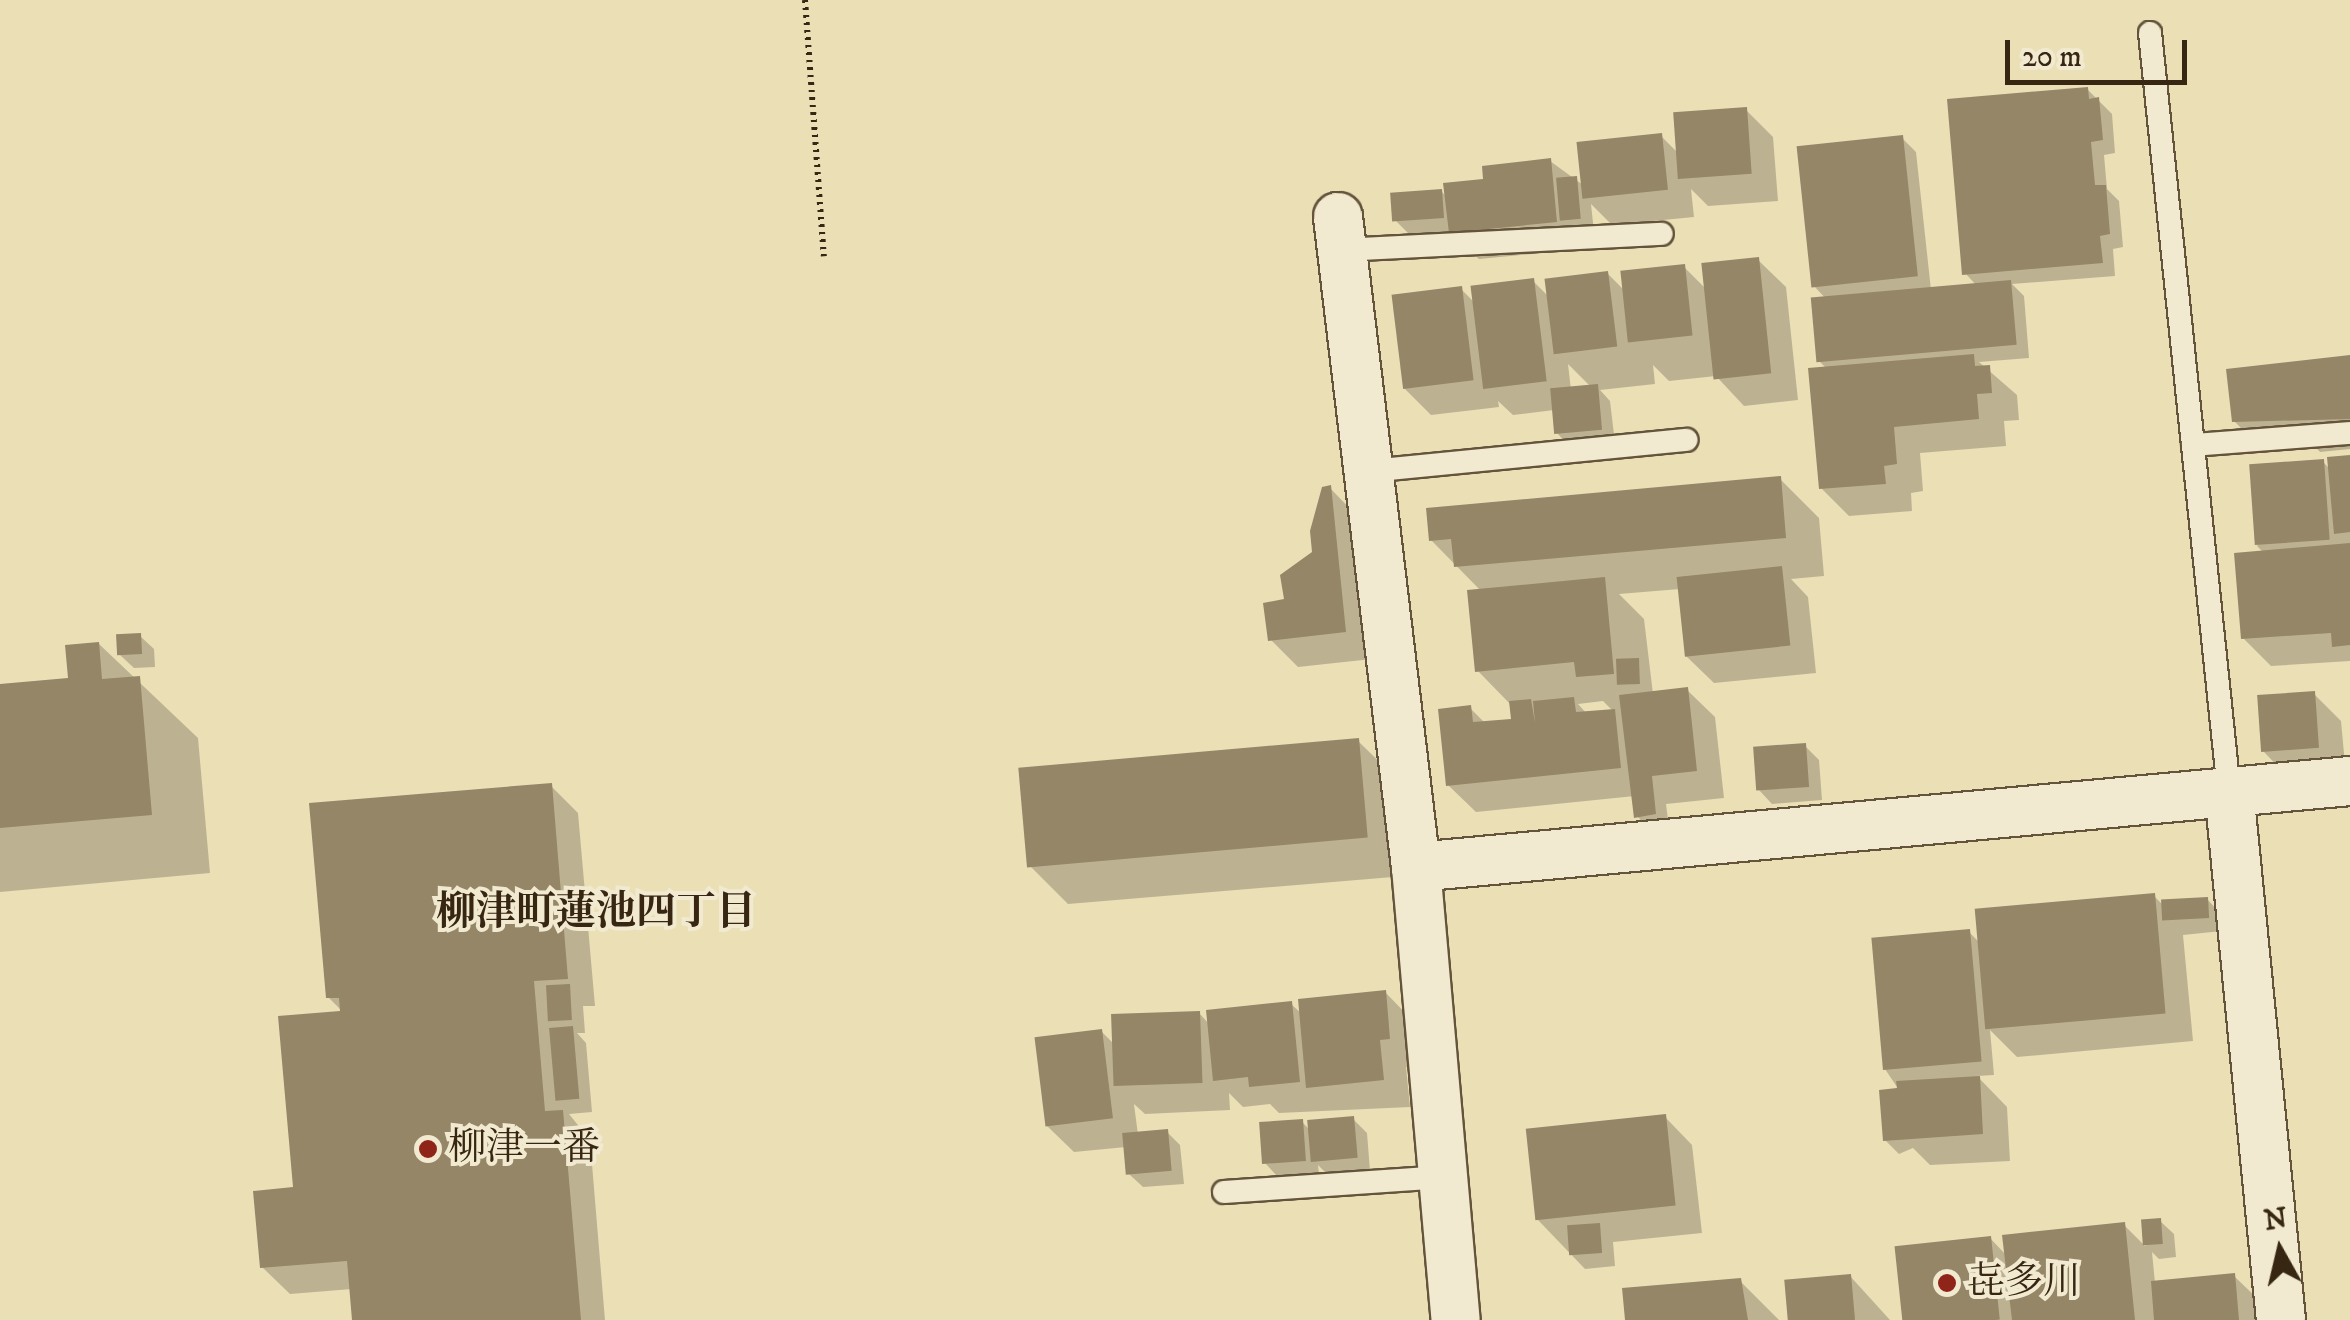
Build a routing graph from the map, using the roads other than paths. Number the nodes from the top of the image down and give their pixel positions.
1 (2150, 33) dead end
2 (1340, 233) joint
3 (1662, 234) dead end
4 (2350, 433) edge
5 (1686, 440) dead end
6 (2193, 445) junction
7 (1369, 471) junction
8 (2350, 782) edge
9 (2229, 792) junction
10 (1416, 867) junction
11 (1443, 1178) junction
12 (1224, 1192) dead end
13 (1456, 1320) edge
14 (2281, 1320) edge

1 - 6 lane
2 - 3 lane
2 - 7 street
4 - 6 lane
5 - 7 lane
6 - 9 lane
7 - 10 street
8 - 9 street
9 - 10 street
9 - 14 street
10 - 11 street
11 - 12 lane
11 - 13 street

